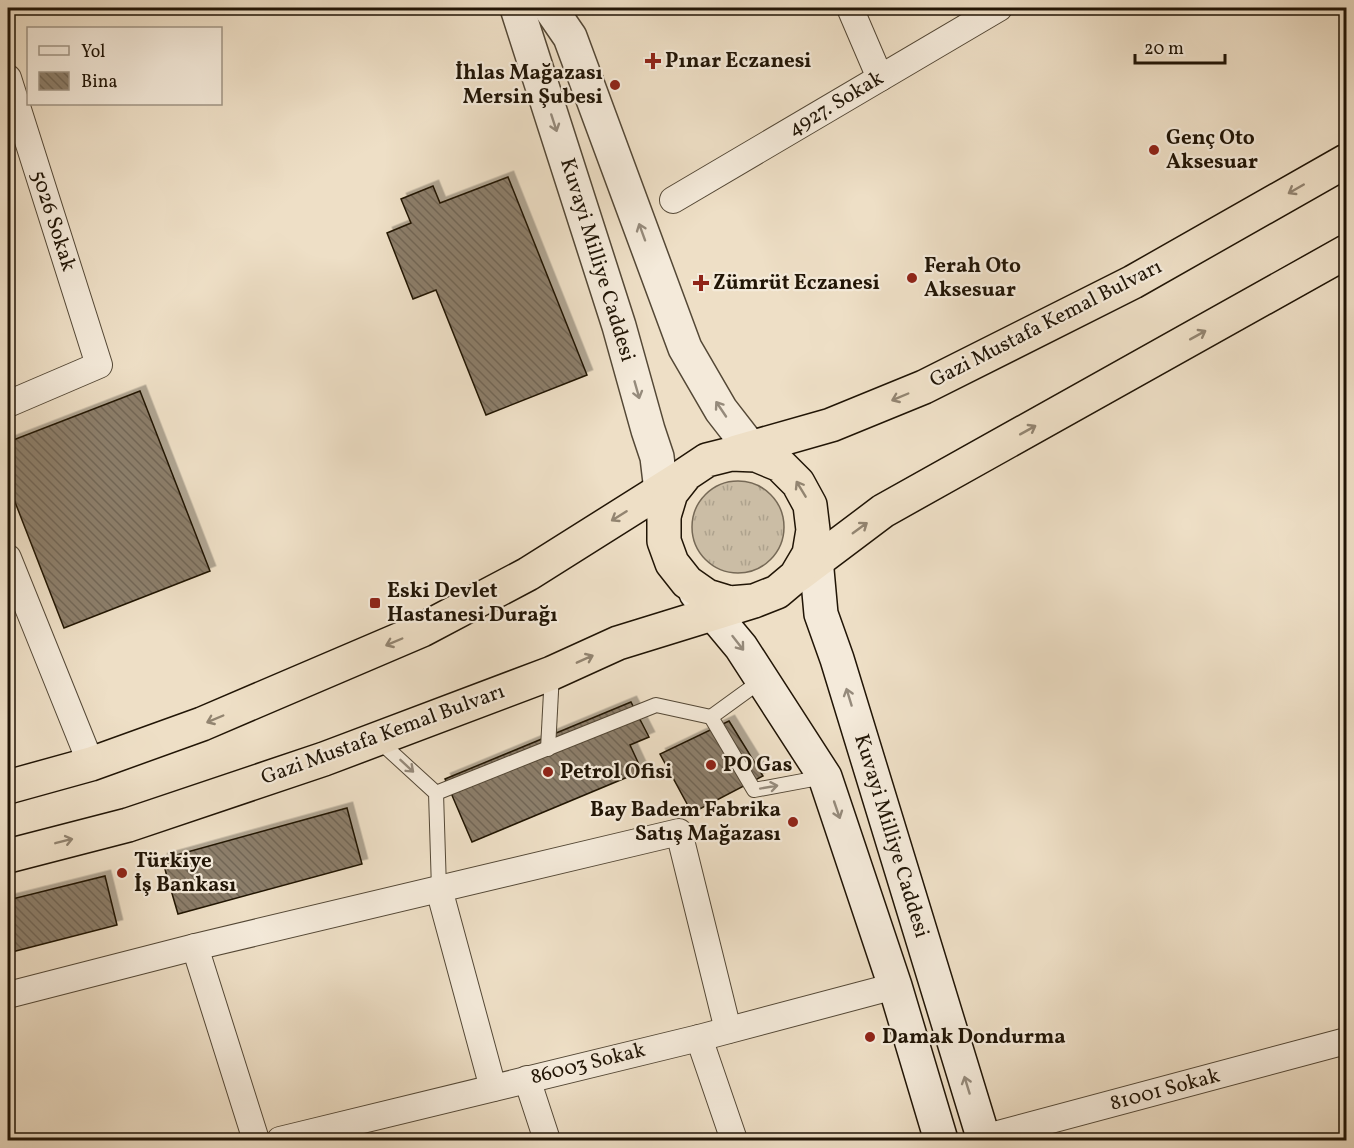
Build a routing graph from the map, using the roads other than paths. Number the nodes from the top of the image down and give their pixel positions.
1 (517, 8) edge
2 (550, 8) edge
3 (850, 8) edge
4 (999, 8) edge
5 (8, 78) edge
6 (880, 78) junction
7 (1347, 161) edge
8 (673, 200) dead end
9 (1347, 252) edge
10 (8, 404) edge
11 (746, 452) junction
12 (670, 493) junction
13 (808, 556) junction
14 (8, 558) edge
15 (687, 582) junction
16 (754, 601) junction
17 (713, 614) junction
18 (552, 673) junction
19 (762, 680) junction
20 (711, 717) junction
21 (378, 740) junction
22 (548, 749) junction
23 (91, 764) junction
24 (825, 777) junction
25 (8, 787) edge
26 (436, 793) junction
27 (8, 856) edge
28 (439, 889) junction
29 (195, 947) junction
30 (895, 986) junction
31 (8, 994) edge
32 (728, 1030) junction
33 (699, 1038) junction
34 (1347, 1041) edge
35 (527, 1079) junction
36 (494, 1088) junction
37 (349, 1132) edge
38 (984, 1139) edge
39 (256, 1140) edge
40 (280, 1140) edge
41 (547, 1140) edge
42 (734, 1140) edge
43 (941, 1140) edge

1 -> 12 main road, Kuvayi Milliye Caddesi
11 -> 2 main road
3 - 6 street
4 - 6 street, 4927. Sokak
5 - 10 street, 5026 Sokak
6 - 8 street, 4927. Sokak
7 -> 11 highway, Gazi Mustafa Kemal Bulvarı
13 -> 9 highway
11 - 12 highway
13 -> 11 highway
12 - 15 highway
12 -> 23 highway
13 - 16 highway
38 -> 13 main road, Kuvayi Milliye Caddesi
14 - 23 street
15 - 16 highway
15 - 17 main road, Kuvayi Milliye Caddesi
16 - 17 highway, Gazi Mustafa Kemal Bulvarı
18 -> 17 highway, Gazi Mustafa Kemal Bulvarı
17 -> 19 main road, Kuvayi Milliye Caddesi
18 - 21 highway, Gazi Mustafa Kemal Bulvarı
18 - 22 lane
19 - 20 lane
19 - 24 main road, Kuvayi Milliye Caddesi
20 - 22 lane
20 -> 24 lane
21 -> 26 lane
27 -> 21 highway, Gazi Mustafa Kemal Bulvarı
22 - 26 lane
23 - 25 highway
24 -> 30 main road, Kuvayi Milliye Caddesi
26 - 28 lane
28 - 29 street
28 - 32 street
28 - 36 street
29 - 31 street
29 - 39 street
30 - 32 street, 86003 Sokak
30 - 43 main road, Kuvayi Milliye Caddesi
32 - 33 street, 86003 Sokak
33 - 35 street, 86003 Sokak
33 - 42 street
34 - 38 street, 81001 Sokak
35 - 36 street, 86003 Sokak
35 - 41 street
36 - 37 street, 86003 Sokak
37 - 40 street, 86003 Sokak

